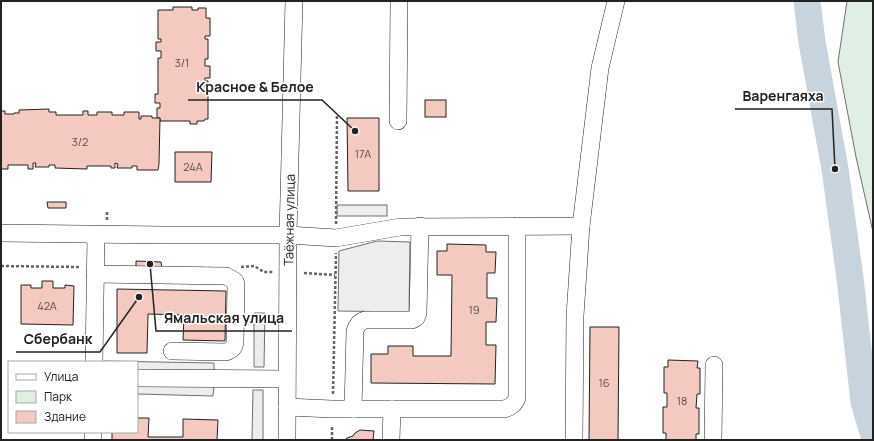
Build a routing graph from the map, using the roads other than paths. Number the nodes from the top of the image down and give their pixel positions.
1 (294, 1) edge
2 (399, 1) edge
3 (616, 1) edge
4 (398, 121) dead end
5 (420, 226) junction
6 (517, 226) junction
7 (581, 226) junction
8 (1, 233) edge
9 (96, 235) junction
10 (288, 235) junction
11 (95, 274) junction
12 (172, 351) dead end
13 (94, 361) edge
14 (714, 365) dead end
15 (138, 378) edge
16 (286, 379) junction
17 (287, 407) junction
18 (353, 409) junction
19 (392, 409) junction
20 (287, 440) edge
21 (391, 440) edge
22 (574, 440) edge
23 (713, 440) edge

1 - 10 street, Таёжная улица
2 - 4 street
3 - 7 street
5 - 6 street
5 - 10 street
5 - 18 street
6 - 7 street
6 - 19 street
7 - 22 street
8 - 9 street
9 - 10 street
9 - 11 street
10 - 16 street, Таёжная улица
11 - 12 street
11 - 13 street
14 - 23 street
15 - 16 street
16 - 17 street, Таёжная улица
17 - 18 street
17 - 20 street, Таёжная улица
18 - 19 street
19 - 21 street

